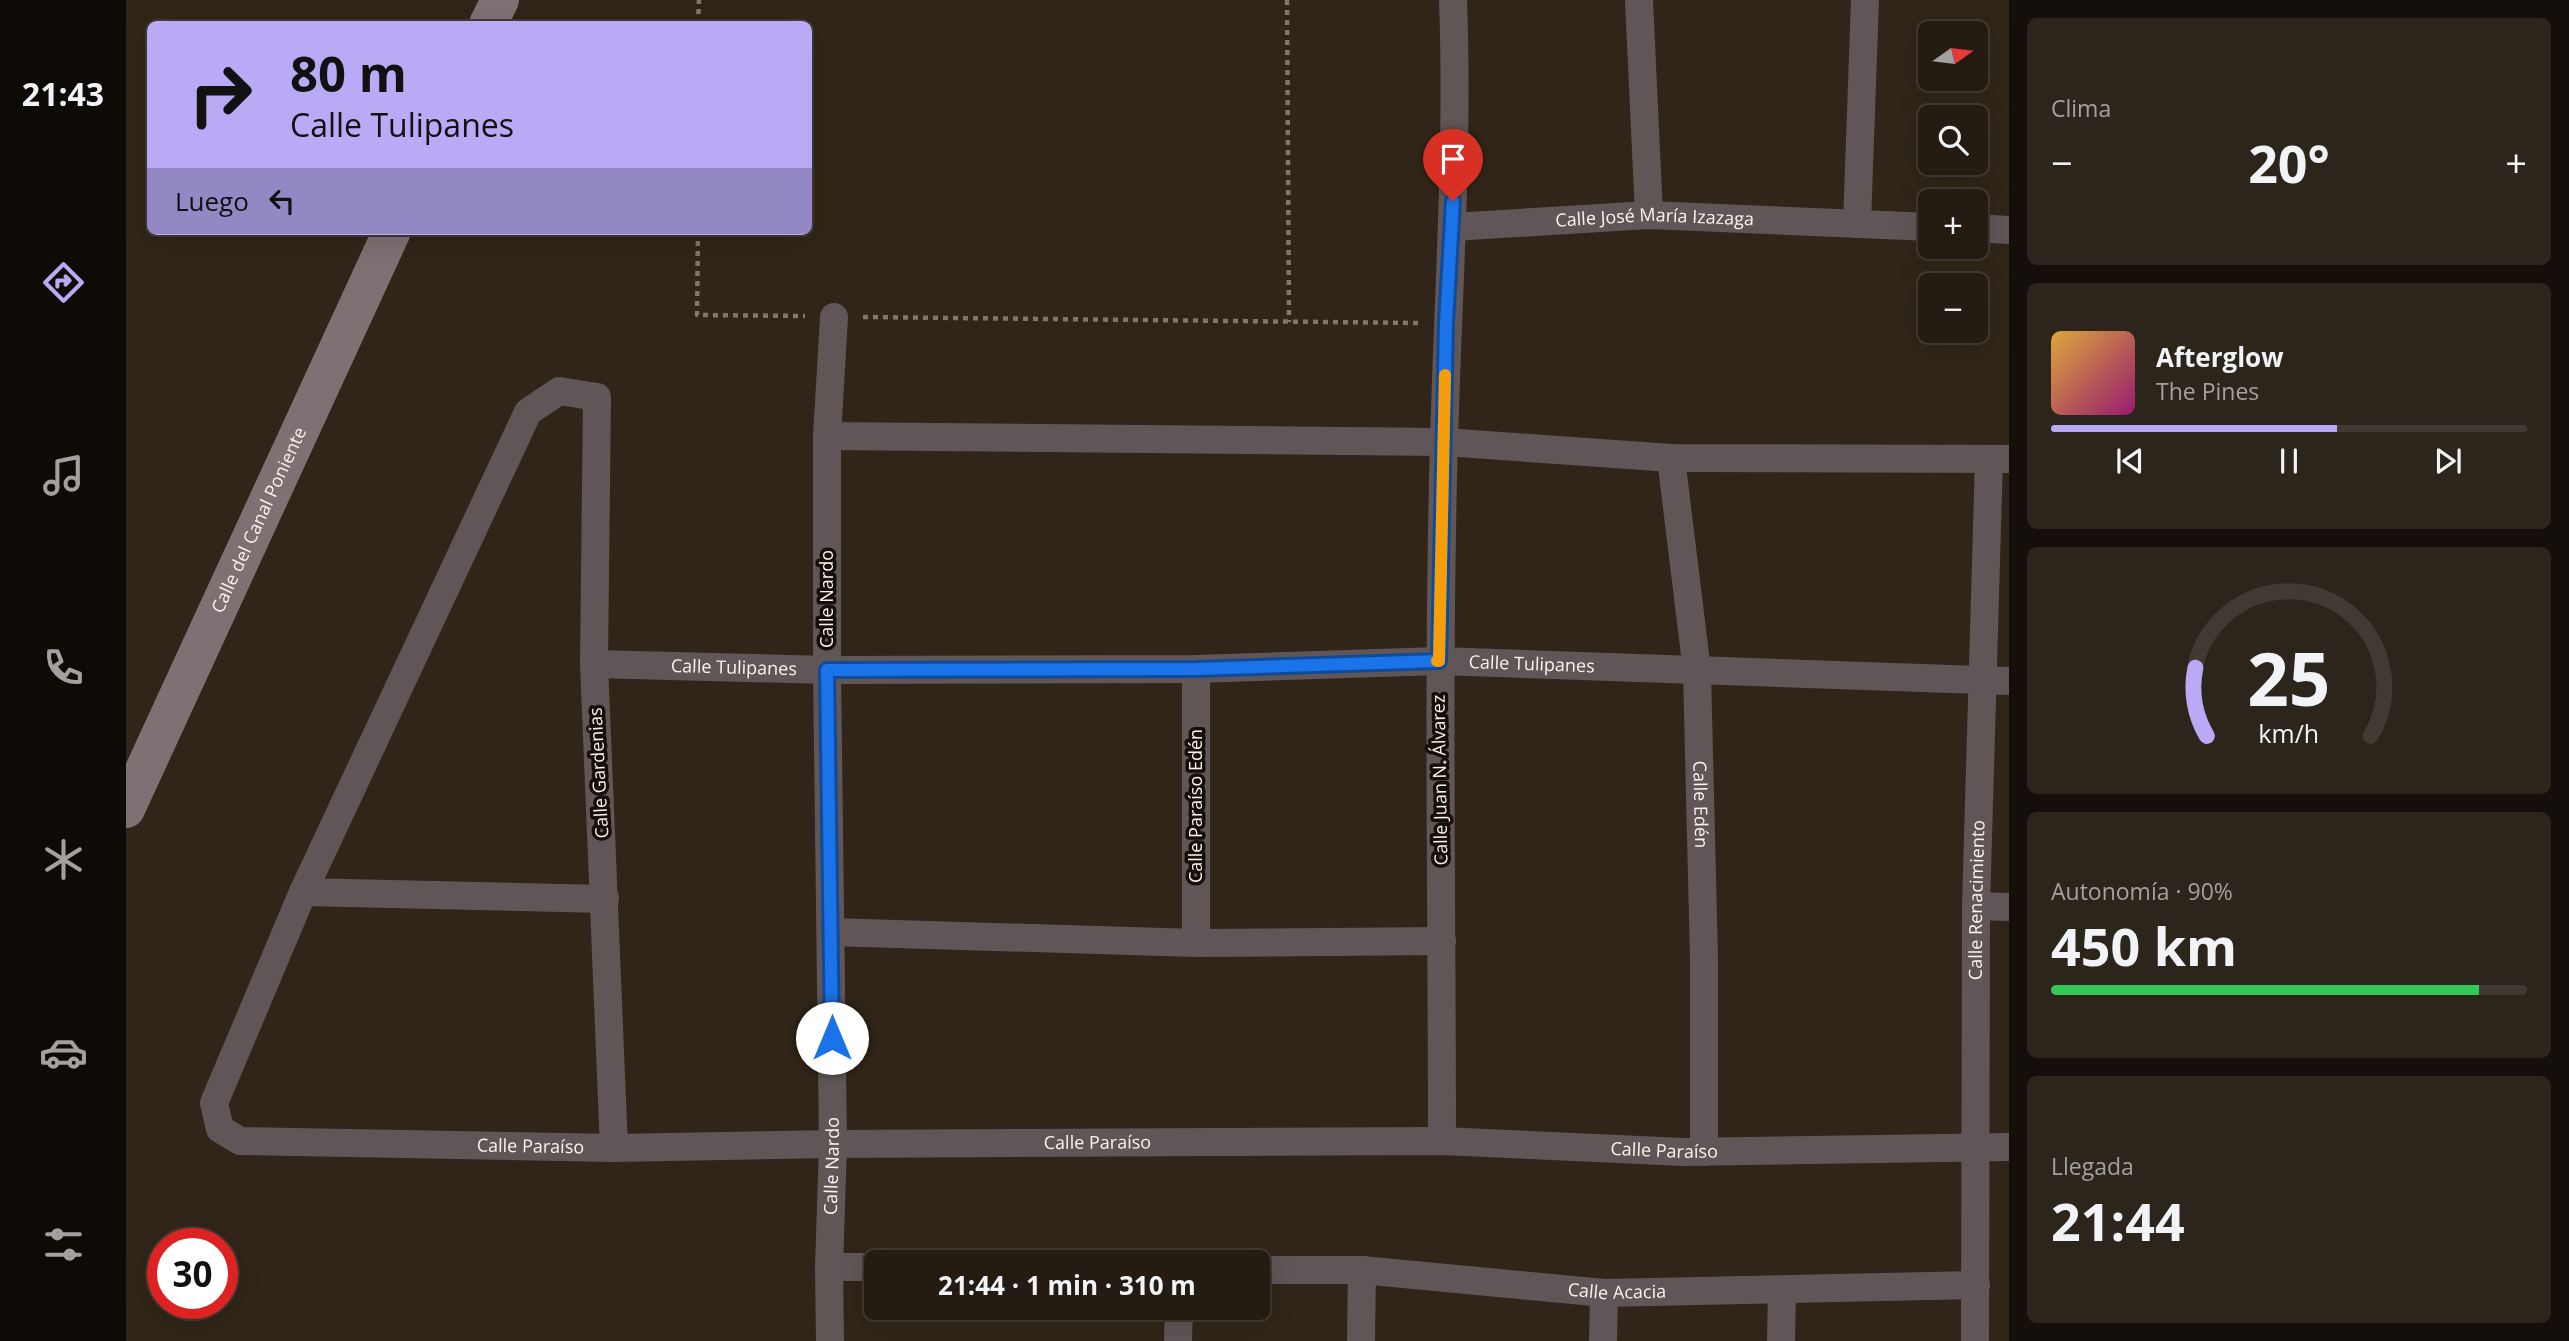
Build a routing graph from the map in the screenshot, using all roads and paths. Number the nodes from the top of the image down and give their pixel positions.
1 (500, 0) edge
2 (699, 0) edge
3 (1287, 0) edge
4 (1453, 0) edge
5 (1639, 0) edge
6 (1865, 0) edge
7 (490, 21) edge
8 (698, 21) edge
9 (1649, 215) junction
10 (1857, 224) junction
11 (1452, 227) junction
12 (1918, 227) edge
13 (1988, 229) edge
14 (2009, 230) edge
15 (390, 235) edge
16 (698, 235) edge
17 (834, 317) junction
18 (1289, 322) junction
19 (1446, 323) junction
20 (827, 436) junction
21 (1444, 442) junction
22 (1671, 458) junction
23 (1999, 459) edge
24 (1439, 661) junction
25 (594, 664) junction
26 (1196, 669) junction
27 (827, 670) junction
28 (1697, 671) junction
29 (1996, 681) edge
30 (126, 809) edge
31 (303, 892) junction
32 (604, 899) junction
33 (1976, 906) junction
34 (2009, 907) edge
35 (831, 932) junction
36 (1442, 941) junction
37 (1196, 943) junction
38 (1442, 1141) junction
39 (832, 1144) junction
40 (1977, 1147) junction
41 (2009, 1147) edge
42 (614, 1148) junction
43 (1704, 1152) junction
44 (829, 1267) junction
45 (864, 1267) edge
46 (1270, 1270) edge
47 (1363, 1270) junction
48 (1976, 1285) junction
49 (1782, 1291) junction
50 (1604, 1293) junction
51 (1179, 1320) edge
52 (830, 1341) edge
53 (1178, 1341) edge
54 (1361, 1341) edge
55 (1603, 1341) edge
56 (1781, 1341) edge
57 (1975, 1341) edge

1 - 7 main road
2 - 8 path
3 - 18 path
4 - 11 street, Calle Juan N. Álvarez
5 - 9 street
6 - 10 street
9 - 10 street, Calle José María Izazaga
9 - 11 street, Calle José María Izazaga
10 - 12 street, Calle José María Izazaga
11 - 19 street, Calle Juan N. Álvarez
13 - 14 street
15 - 30 main road, Calle del Canal Poniente
16 - 17 path
17 - 18 path
17 - 20 street, Calle Nardo
18 - 19 path
19 - 21 street, Calle Juan N. Álvarez
20 - 21 street
20 - 27 street, Calle Nardo
21 - 22 street
21 - 24 street, Calle Juan N. Álvarez
22 - 23 street
22 - 28 street, Calle Edén
23 - 29 street, Calle Renacimiento
24 - 26 street, Calle Tulipanes
24 - 28 street, Calle Tulipanes
24 - 36 street, Calle Juan N. Álvarez
25 - 27 street, Calle Tulipanes
25 - 31 street, Calle Gardenias
25 - 32 street, Calle Gardenias
26 - 27 street, Calle Tulipanes
26 - 37 street, Calle Paraíso Edén
27 - 35 street, Calle Nardo
28 - 29 street, Calle Tulipanes
28 - 43 street, Calle Edén
29 - 33 street, Calle Renacimiento
31 - 32 street
31 - 42 street, Calle Paraíso
32 - 42 street, Calle Gardenias
33 - 34 street
33 - 40 street, Calle Renacimiento
35 - 37 street
35 - 39 street, Calle Nardo
36 - 37 street
36 - 38 street, Calle Juan N. Álvarez
38 - 39 street, Calle Paraíso
38 - 43 street, Calle Paraíso
39 - 42 street, Calle Paraíso
39 - 44 street, Calle Nardo
40 - 41 street, Calle Paraíso
40 - 43 street, Calle Paraíso
40 - 48 street, Calle Renacimiento
44 - 45 street
44 - 52 street, Calle Nardo
46 - 47 street, Calle Acacia
47 - 50 street, Calle Acacia
47 - 54 street
48 - 49 street, Calle Acacia
48 - 57 street, Calle Renacimiento
49 - 50 street, Calle Acacia
49 - 56 street
50 - 55 street
51 - 53 street

